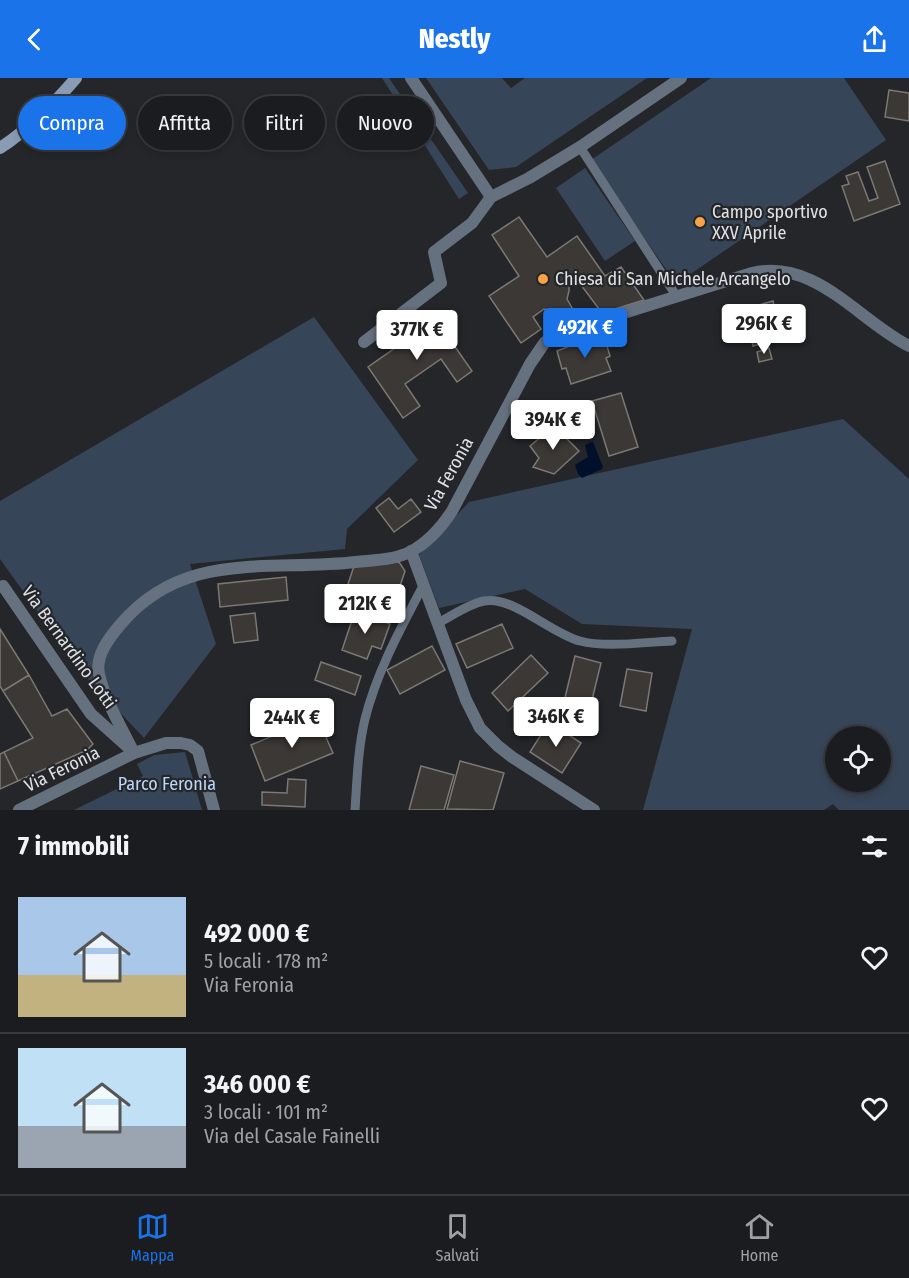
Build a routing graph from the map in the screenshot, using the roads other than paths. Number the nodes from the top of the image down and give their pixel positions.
1 (76, 78) edge
2 (411, 78) edge
3 (681, 78) edge
4 (580, 147) junction
5 (0, 148) edge
6 (490, 197) junction
7 (677, 297) junction
8 (364, 342) dead end
9 (909, 346) edge
10 (411, 551) junction
11 (424, 584) junction
12 (3, 586) dead end
13 (438, 623) junction
14 (672, 641) dead end
15 (134, 753) junction
16 (19, 810) edge
17 (214, 810) edge
18 (355, 810) edge
19 (594, 810) edge

1 - 5 street
2 - 6 street
3 - 4 street
4 - 6 street
4 - 7 lane
6 - 8 street
7 - 9 street, Via Feronia
7 - 10 street, Via Feronia
10 - 11 street
10 - 15 street, Via Feronia
11 - 13 street
11 - 18 lane
12 - 15 street, Via Bernardino Lotti
13 - 14 lane
13 - 19 street
15 - 16 street, Via Feronia
15 - 17 street

